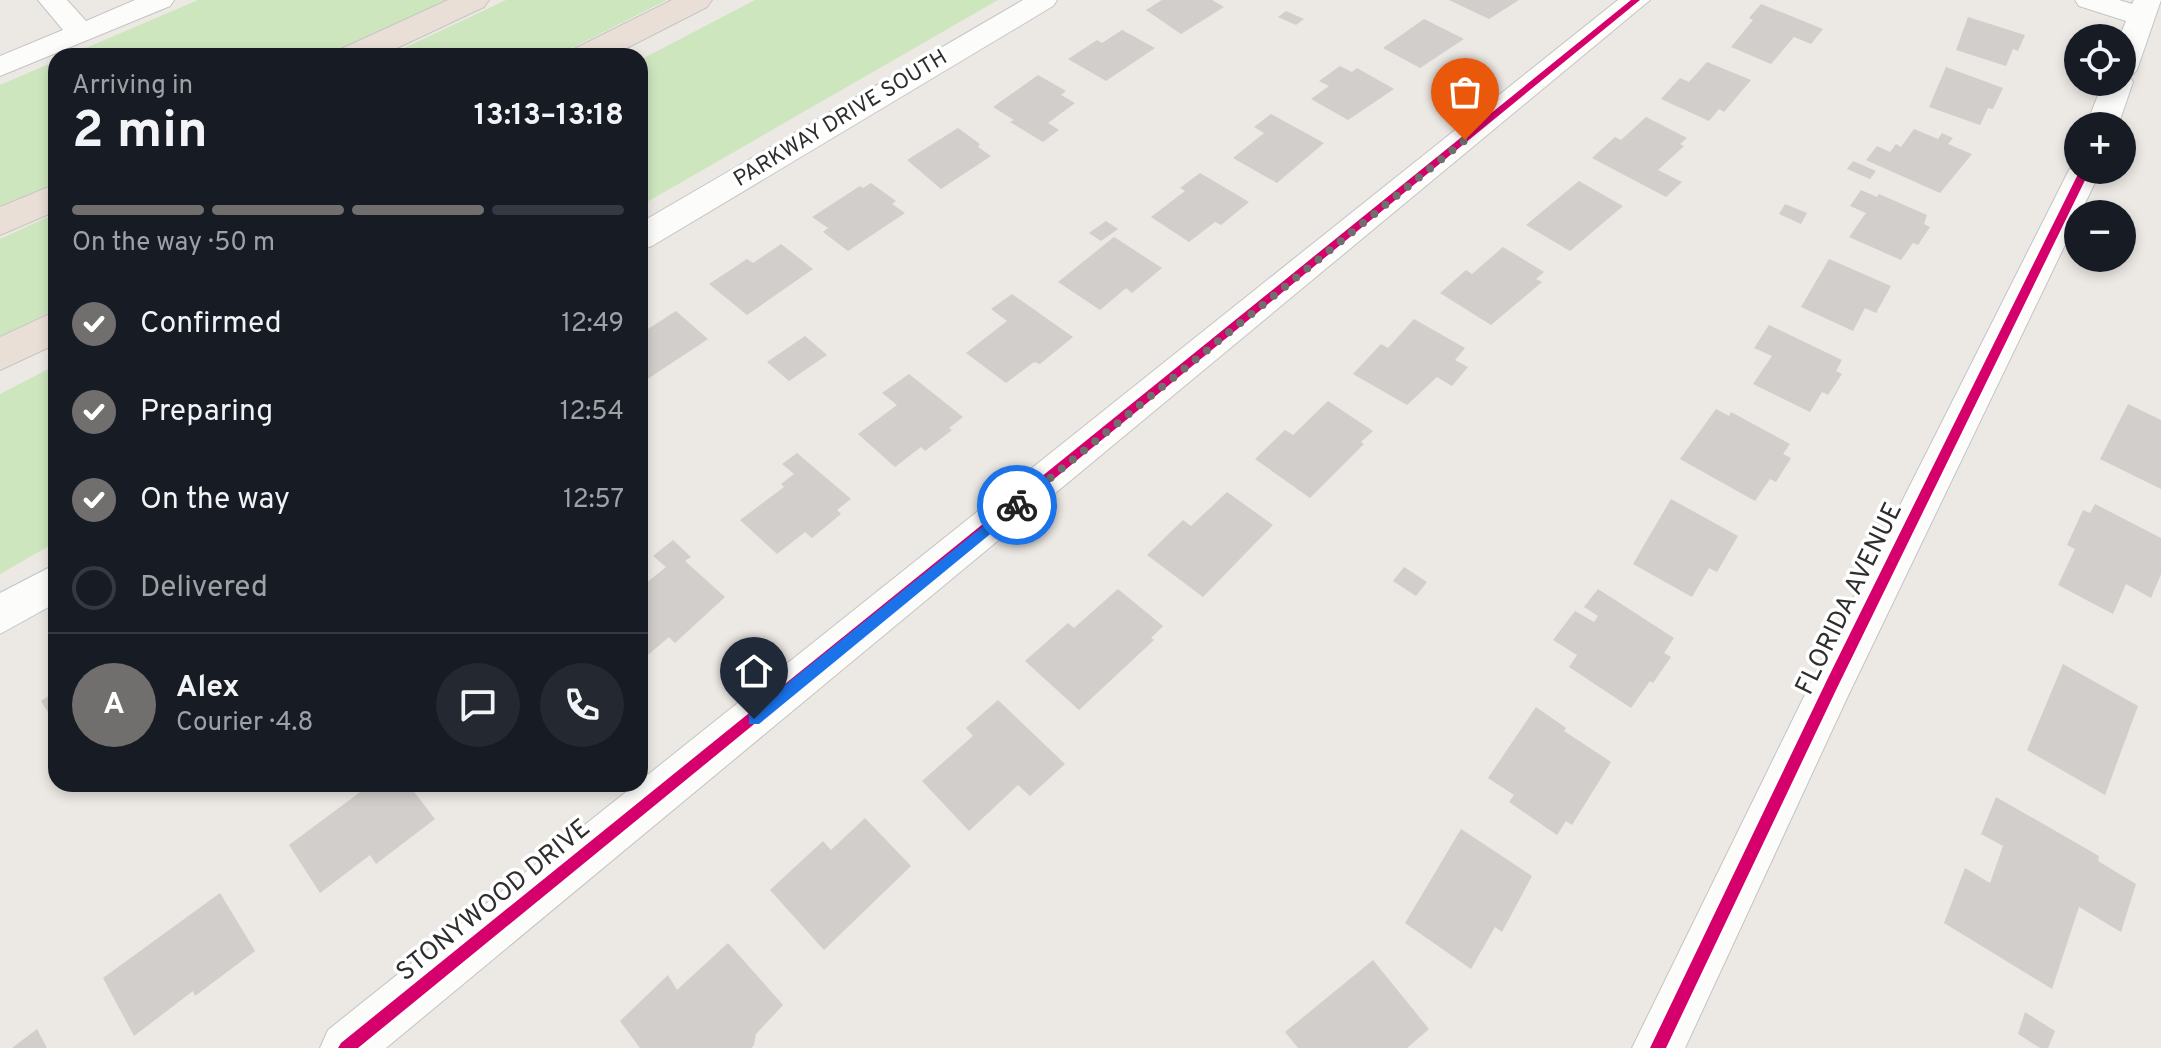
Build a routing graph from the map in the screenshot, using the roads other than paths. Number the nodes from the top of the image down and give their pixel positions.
1 (52, 0) edge
2 (160, 0) edge
3 (473, 0) edge
4 (696, 0) edge
5 (1043, 0) edge
6 (1636, 0) edge
7 (2089, 0) edge
8 (2144, 8) edge
9 (2136, 31) edge
10 (81, 33) junction
11 (370, 48) edge
12 (602, 48) edge
13 (0, 67) edge
14 (2078, 184) edge
15 (48, 200) edge
16 (0, 222) edge
17 (648, 233) edge
18 (48, 330) edge
19 (0, 355) edge
20 (48, 587) edge
21 (0, 615) edge
22 (346, 1048) edge
23 (1658, 1048) edge

1 - 10 street
2 - 10 street
3 - 11 highway
4 - 12 highway
5 - 17 street, PARKWAY DRIVE SOUTH
6 - 22 street, STONYWOOD DRIVE
7 - 8 street
8 - 9 street
10 - 13 street
14 - 23 street, FLORIDA AVENUE
15 - 16 highway
18 - 19 highway
20 - 21 street

